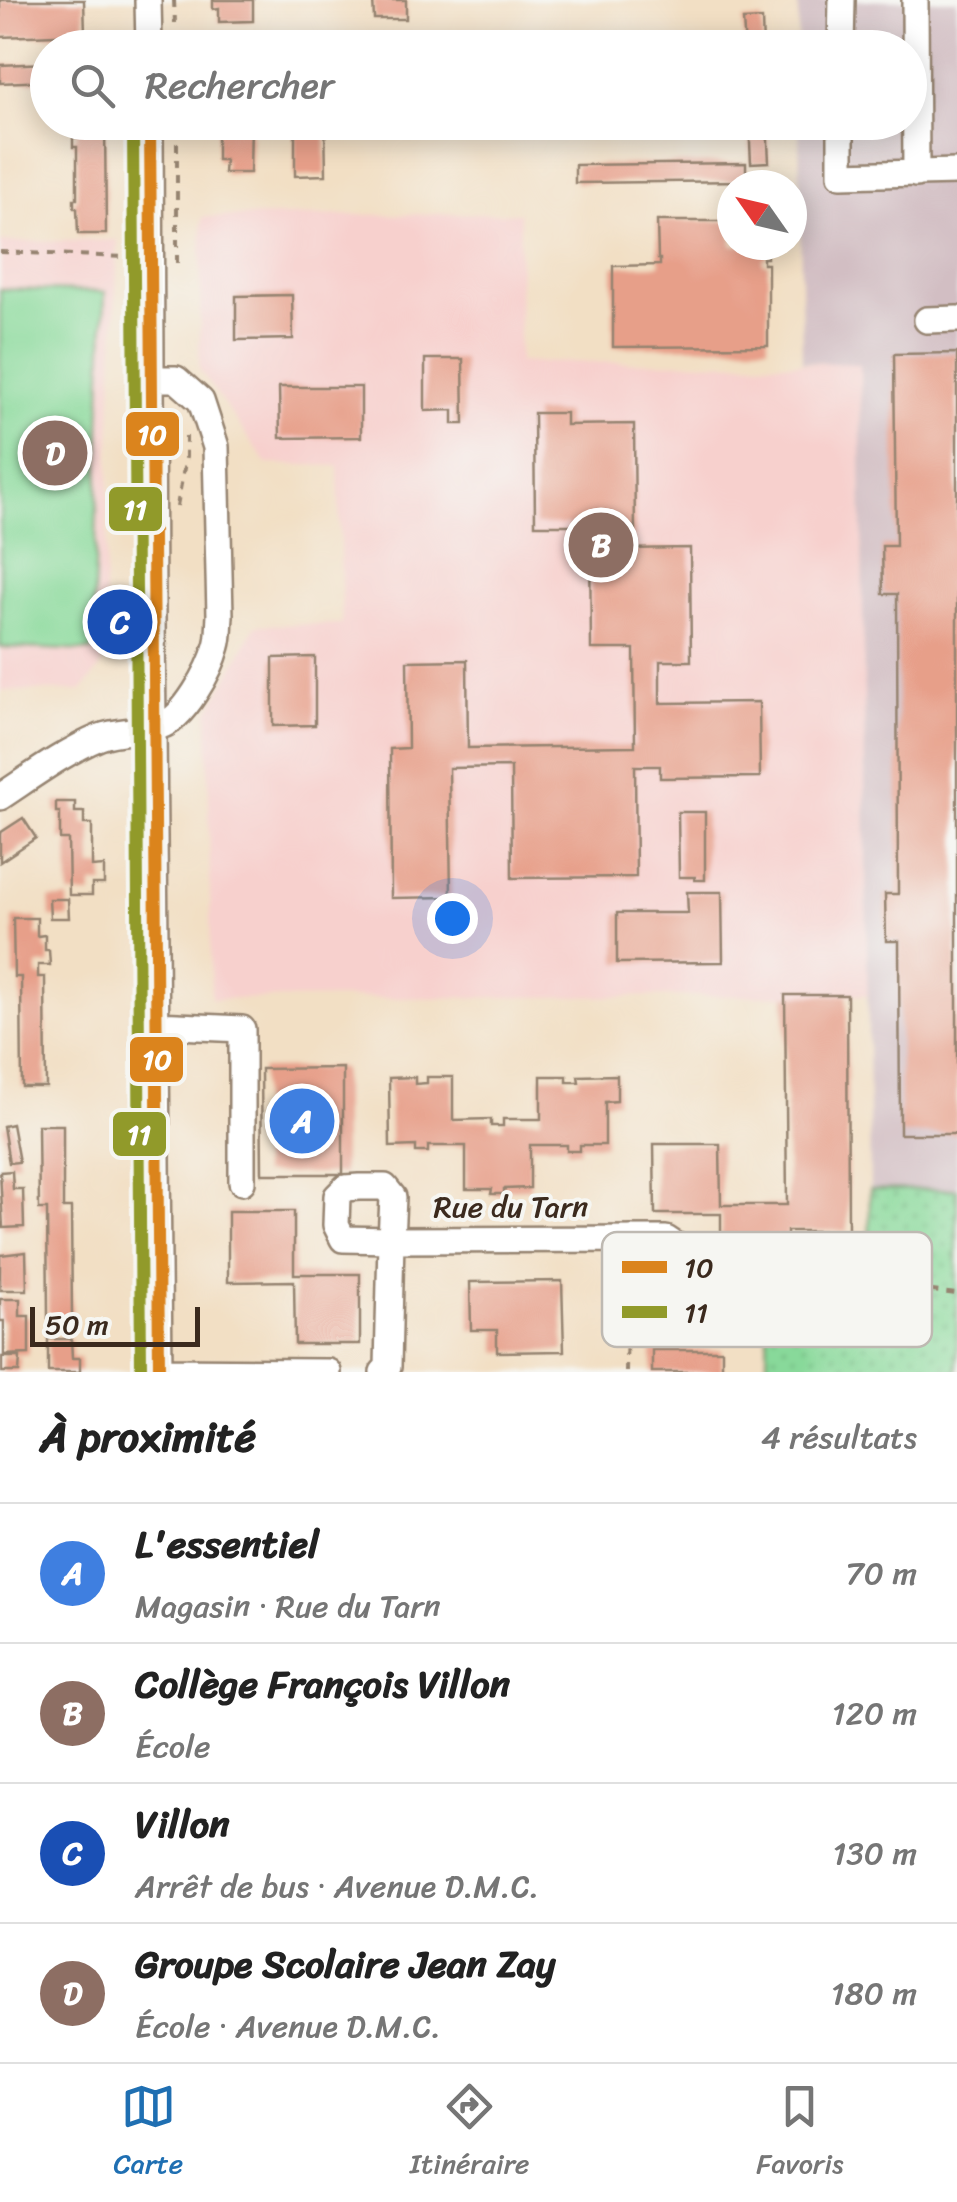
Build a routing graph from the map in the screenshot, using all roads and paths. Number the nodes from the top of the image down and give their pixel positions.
1 (148, 0) edge
2 (842, 0) edge
3 (915, 0) edge
4 (149, 30) edge
5 (842, 30) edge
6 (915, 30) edge
7 (150, 140) edge
8 (177, 140) edge
9 (841, 140) edge
10 (916, 140) edge
11 (957, 172) edge
12 (916, 174) junction
13 (0, 252) edge
14 (151, 258) junction
15 (177, 264) dead end
16 (957, 319) edge
17 (927, 320) dead end
18 (152, 379) junction
19 (186, 424) dead end
20 (175, 517) dead end
21 (153, 728) junction
22 (0, 797) edge
23 (156, 1025) junction
24 (242, 1182) dead end
25 (602, 1239) edge
26 (932, 1291) edge
27 (957, 1294) edge
28 (627, 1347) edge
29 (159, 1371) edge
30 (328, 1372) edge
31 (382, 1372) edge
32 (626, 1372) edge

1 - 4 street
2 - 5 street
3 - 6 street
7 - 14 street
8 - 15 path
9 - 12 street
10 - 12 street
11 - 12 street
13 - 14 path
14 - 18 street
16 - 17 street
18 - 21 street
18 - 21 street
19 - 20 path
21 - 22 street
21 - 23 street
23 - 24 street
23 - 29 street
25 - 31 street, Rue du Tarn
26 - 27 path
28 - 32 path
29 - 30 street

